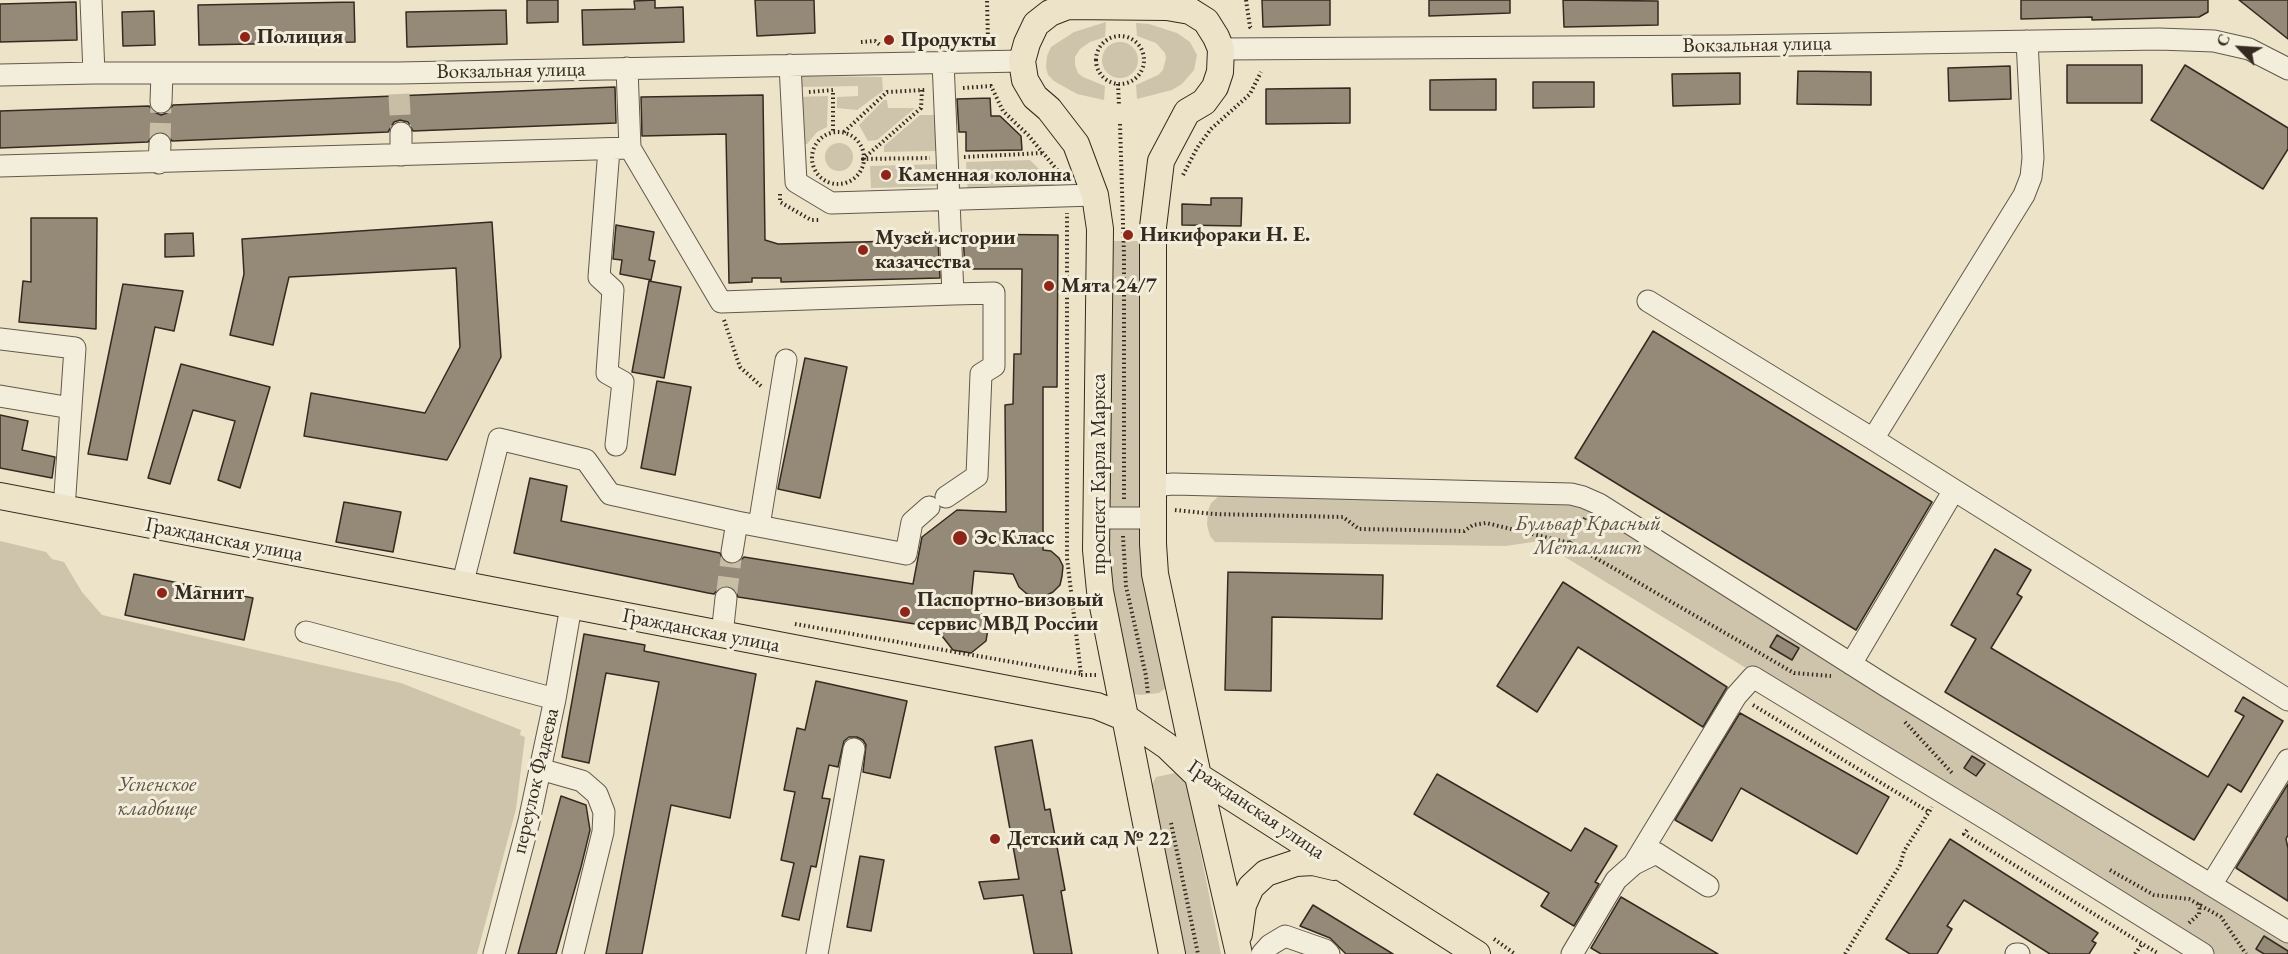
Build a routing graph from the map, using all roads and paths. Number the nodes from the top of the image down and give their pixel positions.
1 (91, 0) edge
2 (987, 0) edge
3 (1246, 0) edge
4 (1256, 33) dead end
5 (988, 41) dead end
6 (2027, 41) junction
7 (1221, 50) junction
8 (1022, 61) junction
9 (943, 62) junction
10 (790, 65) junction
11 (627, 68) junction
12 (2288, 69) edge
13 (1261, 72) dead end
14 (94, 73) junction
15 (162, 73) junction
16 (0, 75) edge
17 (1118, 84) junction
18 (944, 89) junction
19 (792, 93) junction
20 (161, 102) tunnel mouth
21 (1119, 106) dead end
22 (1120, 124) dead end
23 (833, 132) junction
24 (844, 132) junction
25 (400, 134) tunnel mouth
26 (620, 148) junction
27 (401, 155) junction
28 (0, 166) edge
29 (1180, 184) dead end
30 (1095, 195) junction
31 (1067, 196) junction
32 (950, 201) junction
33 (1115, 220) dead end
34 (1124, 220) junction
35 (1068, 223) dead end
36 (953, 294) junction
37 (721, 302) junction
38 (1648, 302) dead end
39 (0, 339) edge
40 (786, 360) dead end
41 (0, 396) edge
42 (779, 404) junction
43 (71, 408) junction
44 (1873, 439) junction
45 (616, 446) dead end
46 (1163, 485) junction
47 (1954, 490) junction
48 (0, 496) edge
49 (64, 509) junction
50 (1166, 517) junction
51 (1096, 518) junction
52 (1585, 518) dead end
53 (1124, 519) junction
54 (737, 522) junction
55 (759, 526) junction
56 (1570, 543) junction
57 (732, 552) tunnel mouth
58 (462, 586) junction
59 (726, 598) tunnel mouth
60 (571, 606) junction
61 (306, 632) dead end
62 (722, 635) junction
63 (1844, 670) junction
64 (1097, 675) dead end
65 (1137, 675) dead end
66 (1146, 676) junction
67 (1155, 676) dead end
68 (1082, 683) dead end
69 (1148, 694) dead end
70 (555, 699) junction
71 (2288, 700) edge
72 (1898, 715) dead end
73 (1126, 718) junction
74 (854, 749) dead end
75 (2288, 760) edge
76 (540, 769) junction
77 (1954, 774) dead end
78 (1198, 776) junction
79 (1929, 812) dead end
80 (1170, 821) dead end
81 (1634, 864) junction
82 (2109, 870) dead end
83 (1356, 876) junction
84 (2211, 885) junction
85 (1707, 886) dead end
86 (2288, 932) edge
87 (2142, 944) dead end
88 (2179, 948) edge
89 (494, 954) edge
90 (573, 954) edge
91 (817, 954) edge
92 (1172, 954) edge
93 (1198, 954) edge
94 (1247, 954) edge
95 (1329, 954) edge
96 (1477, 954) edge
97 (1572, 954) edge
98 (1845, 954) edge
99 (2135, 954) edge
100 (2203, 954) edge
101 (2246, 954) edge

1 - 14 street
2 - 5 path
3 - 4 path
6 - 7 street, Вокзальная улица
6 - 12 street, Вокзальная улица
6 - 44 street
7 - 8 main road
7 - 46 main road
8 - 9 street, Вокзальная улица
8 - 30 main road, проспект Карла Маркса
9 - 10 street, Вокзальная улица
9 - 18 street
10 - 11 street, Вокзальная улица
10 - 19 street
11 - 15 street, Вокзальная улица
11 - 26 street
13 - 29 path
14 - 15 street, Вокзальная улица
14 - 16 street, Вокзальная улица
15 - 20 street
17 - 17 path
17 - 21 path
18 - 24 path
18 - 31 path
18 - 32 street
19 - 23 path
19 - 32 street
22 - 34 path
23 - 24 path
23 - 24 path
25 - 27 street
26 - 27 street
26 - 37 street
26 - 45 street
27 - 28 street
30 - 31 street
30 - 51 main road, проспект Карла Маркса
31 - 32 street
31 - 35 path
32 - 36 street
33 - 34 path
34 - 53 path
36 - 37 street
36 - 55 street
37 - 42 path
38 - 44 street
39 - 43 street
40 - 42 street
41 - 43 street
42 - 55 street
43 - 49 street
44 - 47 street
46 - 50 main road
46 - 50 path
46 - 63 street
47 - 63 street
47 - 71 street
48 - 49 main road, Гражданская улица
49 - 58 main road, Гражданская улица
50 - 53 street
50 - 56 path
50 - 78 main road
51 - 53 street
51 - 73 main road, проспект Карла Маркса
52 - 56 path
53 - 66 path
54 - 55 street
54 - 57 street
54 - 58 street
56 - 63 path
58 - 60 main road, Гражданская улица
59 - 62 street
60 - 62 main road, Гражданская улица
60 - 70 street, переулок Фадеева
61 - 70 street
62 - 73 main road, Гражданская улица
63 - 84 street
64 - 68 path
65 - 66 path
66 - 67 path
66 - 69 path
70 - 76 street, переулок Фадеева
72 - 77 path
73 - 78 main road, Гражданская улица
73 - 92 main road, проспект Карла Маркса
74 - 91 street
75 - 84 street
76 - 89 street, переулок Фадеева
76 - 90 street
78 - 83 main road, Гражданская улица
78 - 94 main road
79 - 98 path
80 - 93 path
81 - 85 street
81 - 88 street
81 - 97 street
82 - 101 path
83 - 94 main road, Гражданская улица
83 - 96 main road, Гражданская улица
84 - 86 street
87 - 99 path
88 - 100 street
94 - 95 street

